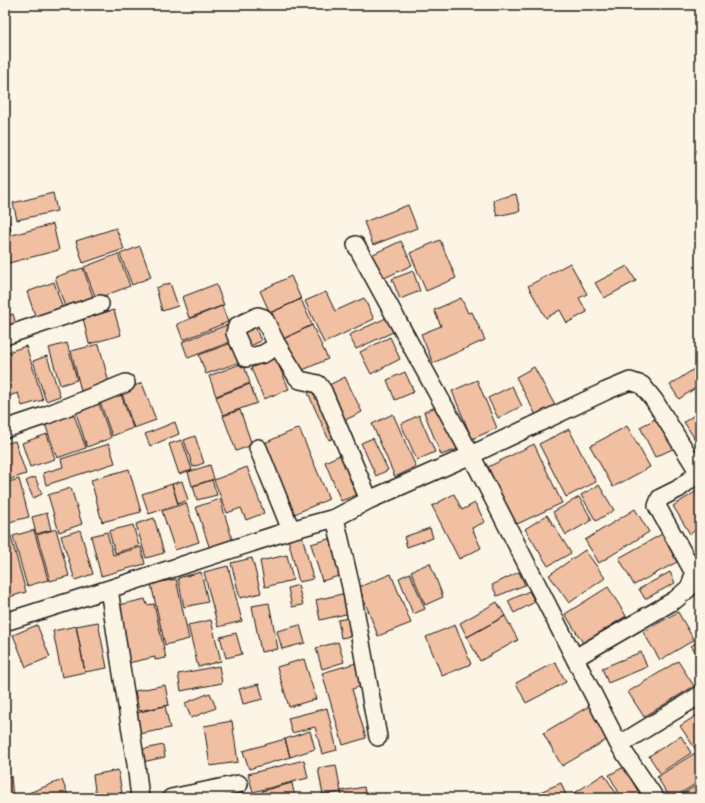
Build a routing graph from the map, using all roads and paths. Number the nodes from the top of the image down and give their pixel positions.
1 (356, 244) dead end
2 (100, 304) dead end
3 (5, 336) edge
4 (277, 346) dead end
5 (126, 383) dead end
6 (5, 429) edge
7 (258, 448) dead end
8 (471, 455) junction
9 (369, 500) junction
10 (335, 518) junction
11 (290, 530) junction
12 (109, 589) junction
13 (5, 622) edge
14 (575, 658) junction
15 (700, 695) edge
16 (378, 737) dead end
17 (619, 745) junction
18 (238, 784) dead end
19 (140, 798) edge
20 (171, 798) edge
21 (655, 798) edge

1 - 8 street
2 - 3 street
4 - 9 street
5 - 6 street
7 - 11 street
8 - 9 street
8 - 14 street
8 - 14 street
9 - 10 street
10 - 11 street
10 - 16 street
11 - 12 street
12 - 13 street
12 - 19 street
14 - 17 street
15 - 17 street
17 - 21 street
18 - 20 street

